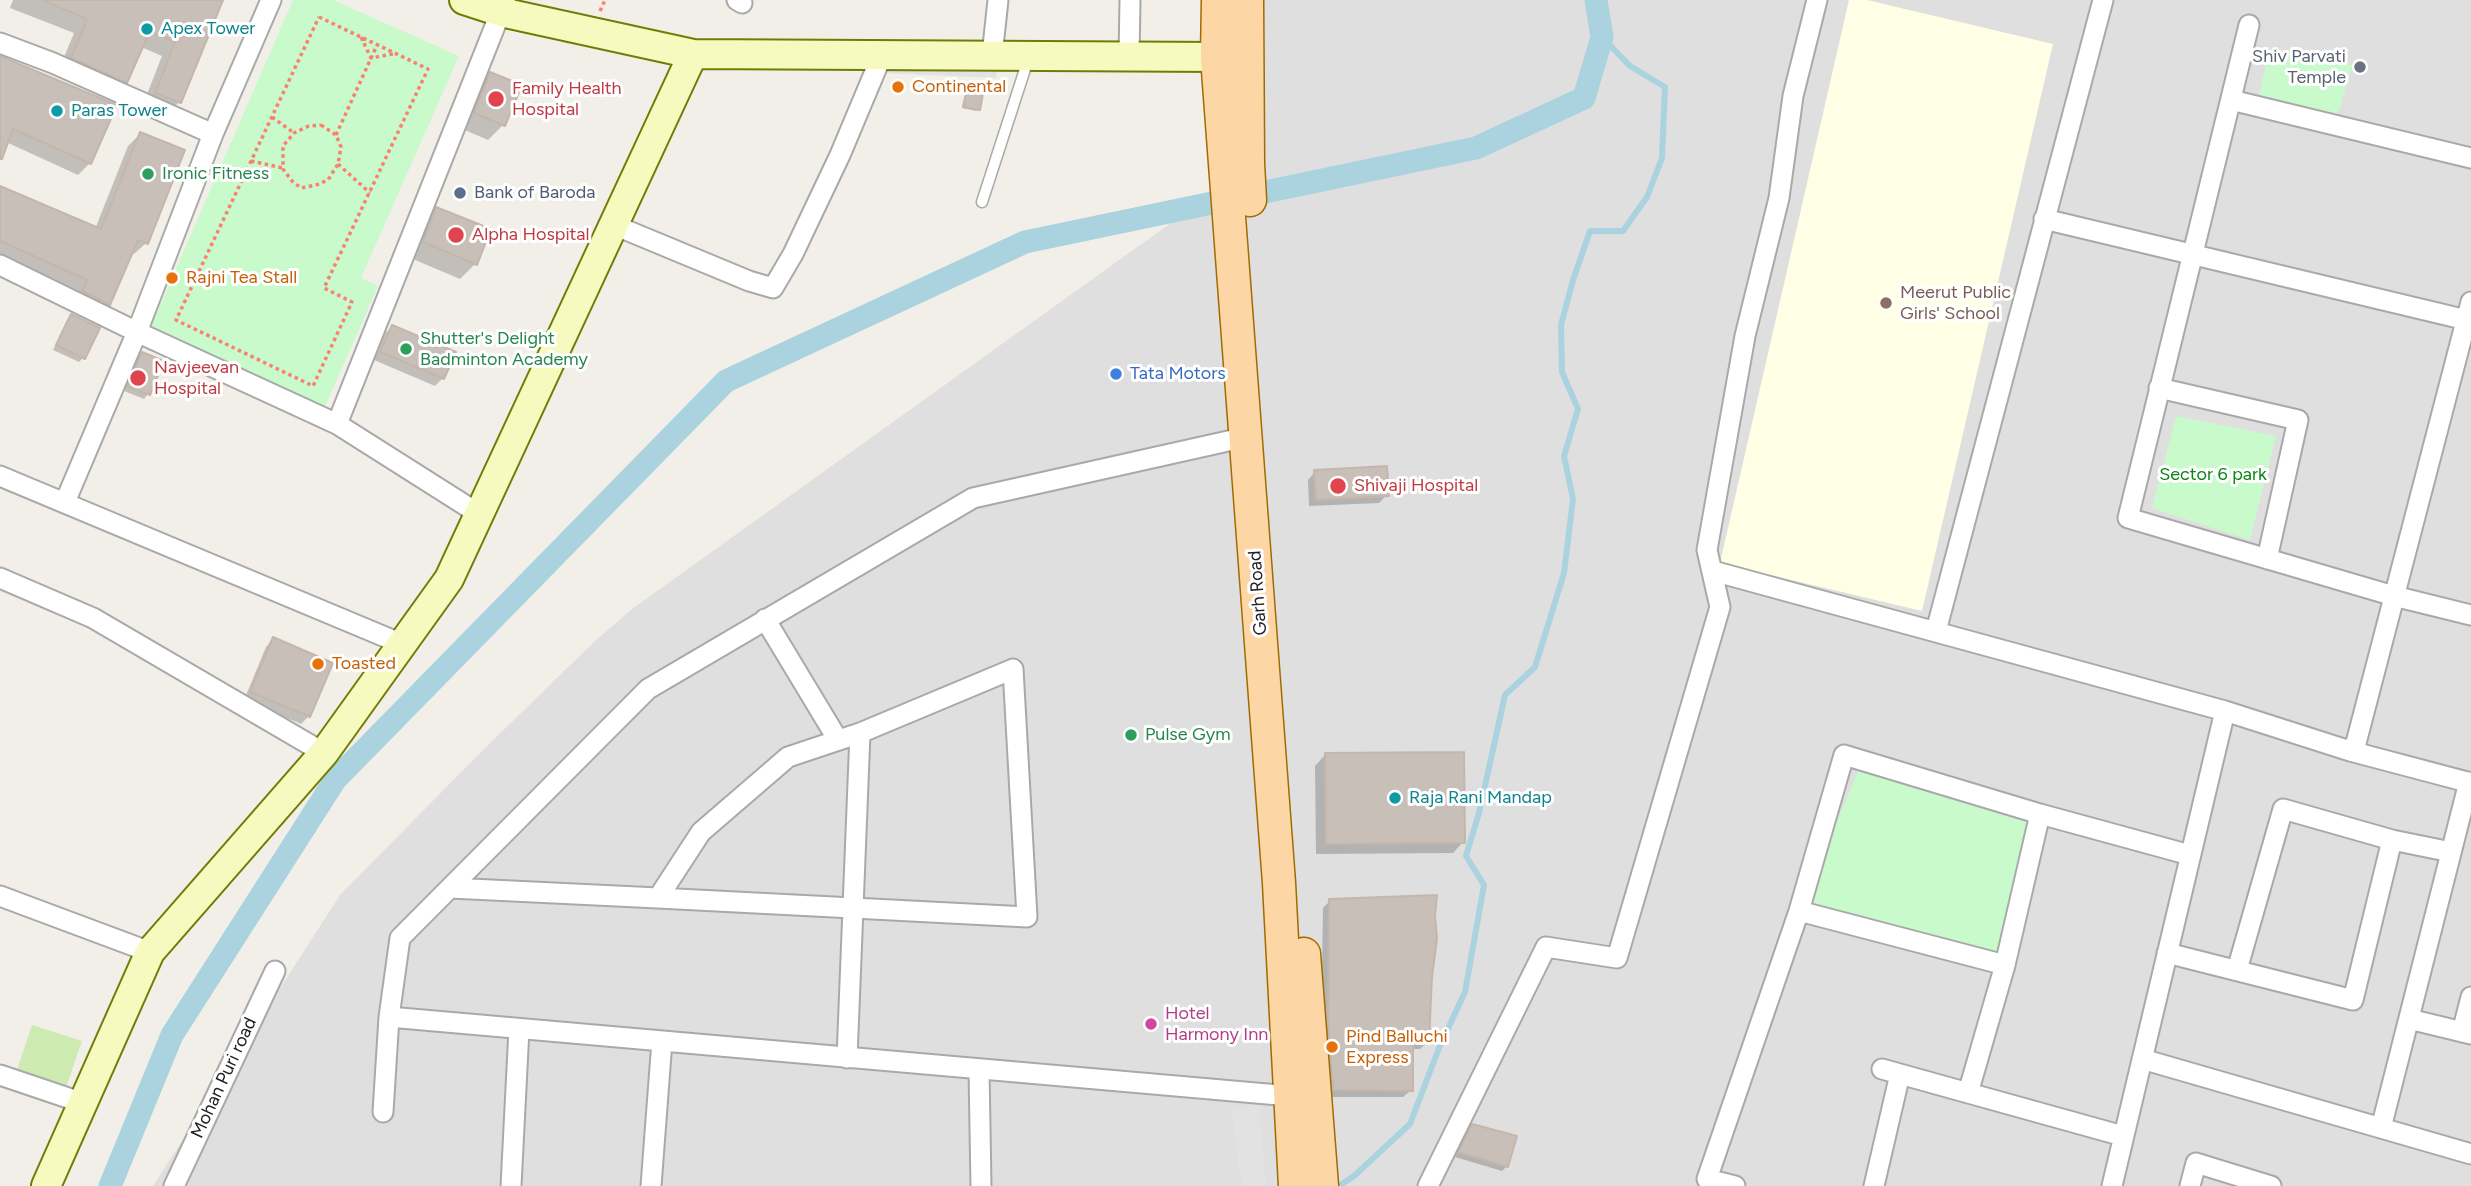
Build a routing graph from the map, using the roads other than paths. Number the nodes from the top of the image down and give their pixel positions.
1 (271, 0) edge
2 (464, 0) edge
3 (998, 0) edge
4 (1130, 0) edge
5 (1218, 0) edge
6 (1247, 0) edge
7 (1817, 0) edge
8 (2103, 0) edge
9 (503, 6) edge
10 (2249, 24) dead end
11 (0, 43) edge
12 (693, 54) junction
13 (882, 55) junction
14 (992, 56) junction
15 (1232, 56) junction
16 (1029, 57) junction
17 (1129, 57) junction
18 (2231, 100) junction
19 (213, 134) junction
20 (2471, 158) edge
21 (982, 202) dead end
22 (2044, 219) junction
23 (614, 225) junction
24 (1243, 251) junction
25 (2192, 254) junction
26 (0, 265) edge
27 (2469, 314) edge
28 (137, 332) junction
29 (2160, 388) junction
30 (337, 424) junction
31 (1246, 437) junction
32 (0, 476) edge
33 (65, 502) junction
34 (479, 514) junction
35 (2267, 559) junction
36 (1713, 571) junction
37 (0, 578) edge
38 (2395, 596) junction
39 (1267, 598) junction
40 (2471, 615) edge
41 (765, 620) junction
42 (1936, 631) junction
43 (402, 644) junction
44 (2225, 711) junction
45 (860, 733) junction
46 (838, 740) junction
47 (2350, 751) junction
48 (324, 753) junction
49 (2470, 783) edge
50 (2040, 814) junction
51 (2392, 840) junction
52 (2451, 852) junction
53 (2190, 855) junction
54 (450, 888) junction
55 (0, 896) edge
56 (658, 898) junction
57 (853, 908) junction
58 (1799, 911) junction
59 (150, 952) junction
60 (2167, 953) junction
61 (2005, 965) junction
62 (2237, 970) junction
63 (275, 971) dead end
64 (2471, 997) edge
65 (389, 1017) junction
66 (2409, 1018) junction
67 (519, 1029) junction
68 (2467, 1033) edge
69 (662, 1041) junction
70 (847, 1058) junction
71 (2142, 1059) junction
72 (979, 1069) junction
73 (0, 1075) edge
74 (1968, 1093) junction
75 (1303, 1097) junction
76 (83, 1103) junction
77 (383, 1112) dead end
78 (2381, 1128) junction
79 (2123, 1136) junction
80 (2471, 1154) edge
81 (1308, 1179) edge
82 (46, 1186) edge
83 (174, 1186) edge
84 (511, 1186) edge
85 (651, 1186) edge
86 (981, 1186) edge
87 (1428, 1186) edge
88 (1735, 1186) edge
89 (1874, 1186) edge
90 (2112, 1186) edge
91 (2190, 1186) edge
92 (2271, 1186) edge

1 - 19 street
2 - 9 street
3 - 14 street
4 - 17 street
5 - 15 main road, Garh Road
6 - 15 main road, Garh Road
7 - 36 street
8 - 22 street
9 - 12 street
9 - 30 street
10 - 18 street
11 - 19 street
12 - 13 street
12 - 23 street
13 - 14 street
13 - 23 street
14 - 16 street
15 - 17 street
15 - 24 main road, Garh Road
16 - 17 street
16 - 21 lane
18 - 20 street
18 - 25 street
19 - 28 street
22 - 25 street
22 - 42 street
23 - 34 street
24 - 31 main road, Garh Road
24 - 39 main road, Garh Road
25 - 27 street
25 - 29 street
26 - 28 street
27 - 38 street
28 - 30 street
28 - 33 street
29 - 35 street
29 - 35 street
30 - 34 street
31 - 39 main road, Garh Road
31 - 41 street
32 - 33 street
33 - 43 street
34 - 43 street
35 - 38 street
36 - 42 street
36 - 87 street
37 - 48 street
38 - 40 street
38 - 47 street
39 - 75 main road, Garh Road
41 - 46 street
41 - 54 street
42 - 44 street
43 - 48 street
44 - 47 street
44 - 53 street
45 - 46 street
45 - 57 street
45 - 57 street
46 - 56 street
47 - 49 street
48 - 59 street
49 - 52 street
50 - 53 street
50 - 58 street
50 - 61 street
51 - 52 street
51 - 62 street
51 - 62 street
52 - 66 street
53 - 60 street
54 - 56 street
54 - 65 street
55 - 59 street
56 - 57 street
57 - 70 street
58 - 61 street
58 - 88 street
59 - 76 street
60 - 62 street
60 - 71 street
61 - 74 street
63 - 83 street, Mohan Puri road
64 - 68 street
65 - 67 street
65 - 77 street
66 - 68 street
66 - 78 street
67 - 69 street
67 - 84 street
69 - 70 street
69 - 85 street
70 - 72 street
71 - 78 street
71 - 79 street
72 - 75 street
72 - 86 street
73 - 76 street
74 - 79 street
74 - 89 street
75 - 81 main road, Garh Road
76 - 82 street
78 - 80 street
79 - 90 street
91 - 92 street

